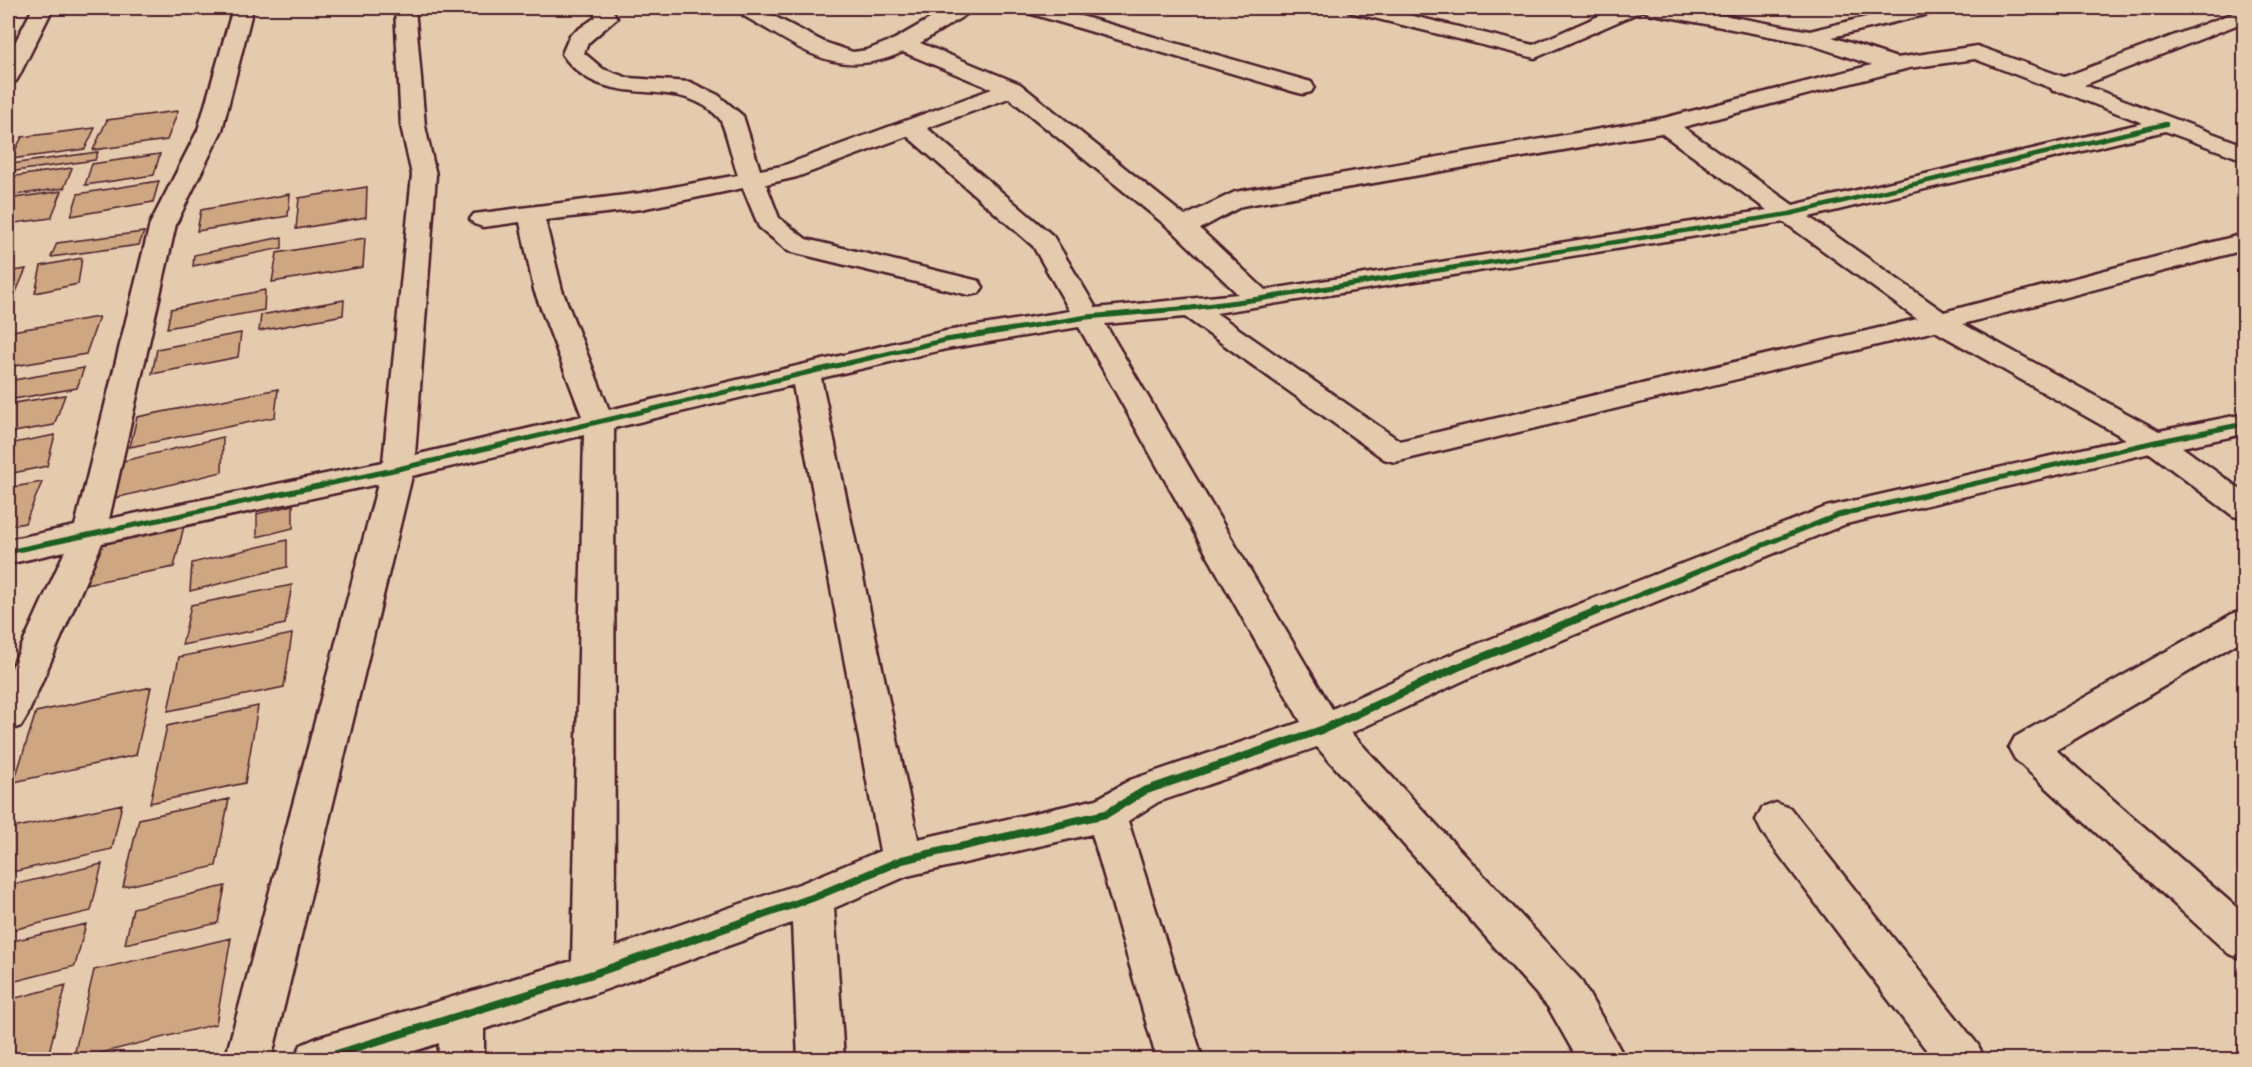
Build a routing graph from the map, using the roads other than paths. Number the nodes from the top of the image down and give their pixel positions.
1 (43, 8) edge
2 (243, 8) edge
3 (405, 8) edge
4 (601, 8) edge
5 (963, 8) edge
6 (1032, 8) edge
7 (1357, 8) edge
8 (1633, 8) edge
9 (1653, 8) edge
10 (1930, 8) edge
11 (751, 12) dead end
12 (2244, 15) edge
13 (1810, 37) junction
14 (903, 44) junction
15 (1895, 66) junction
16 (8, 76) edge
17 (2061, 86) junction
18 (1303, 87) dead end
19 (1012, 89) junction
20 (2166, 124) junction
21 (1665, 125) junction
22 (911, 127) junction
23 (2244, 153) edge
24 (752, 180) junction
25 (531, 214) junction
26 (1789, 214) junction
27 (483, 219) dead end
28 (1183, 227) junction
29 (2244, 242) edge
30 (969, 287) dead end
31 (1259, 299) junction
32 (1191, 308) junction
33 (1087, 317) junction
34 (1939, 322) junction
35 (806, 375) junction
36 (599, 422) junction
37 (2244, 424) edge
38 (2155, 442) junction
39 (398, 469) junction
40 (2244, 508) edge
41 (89, 535) junction
42 (8, 552) edge
43 (2244, 622) edge
44 (8, 716) edge
45 (1323, 729) junction
46 (1106, 814) junction
47 (1776, 820) dead end
48 (902, 860) junction
49 (812, 898) junction
50 (2244, 940) edge
51 (593, 974) junction
52 (462, 1016) junction
53 (248, 1059) edge
54 (317, 1059) edge
55 (461, 1059) edge
56 (821, 1059) edge
57 (1180, 1059) edge
58 (1603, 1059) edge
59 (1962, 1059) edge

1 - 16 street
2 - 41 street
3 - 39 street
4 - 24 street
5 - 14 street
6 - 18 street
7 - 8 street
9 - 13 street
10 - 13 street
11 - 14 street
12 - 17 street
13 - 15 street
14 - 19 street
15 - 17 street
15 - 21 street
17 - 20 street
19 - 22 street
19 - 28 street
20 - 23 street
20 - 26 street
21 - 26 street
21 - 28 street
22 - 24 street
22 - 33 street
24 - 25 street
24 - 30 street
25 - 27 street
25 - 36 street
26 - 31 street
26 - 34 street
28 - 31 street
29 - 34 street
31 - 32 street
32 - 33 street
32 - 34 street
33 - 35 street
33 - 45 street
34 - 38 street
35 - 36 street
35 - 48 street
36 - 39 street
36 - 51 street
37 - 38 street
38 - 40 street
38 - 45 street
39 - 41 street
39 - 53 street
41 - 42 street
41 - 44 street
43 - 50 street
45 - 46 street
45 - 58 street
46 - 48 street
46 - 57 street
47 - 59 street
48 - 49 street
49 - 51 street
49 - 56 street
51 - 52 street
52 - 54 street
52 - 55 street

